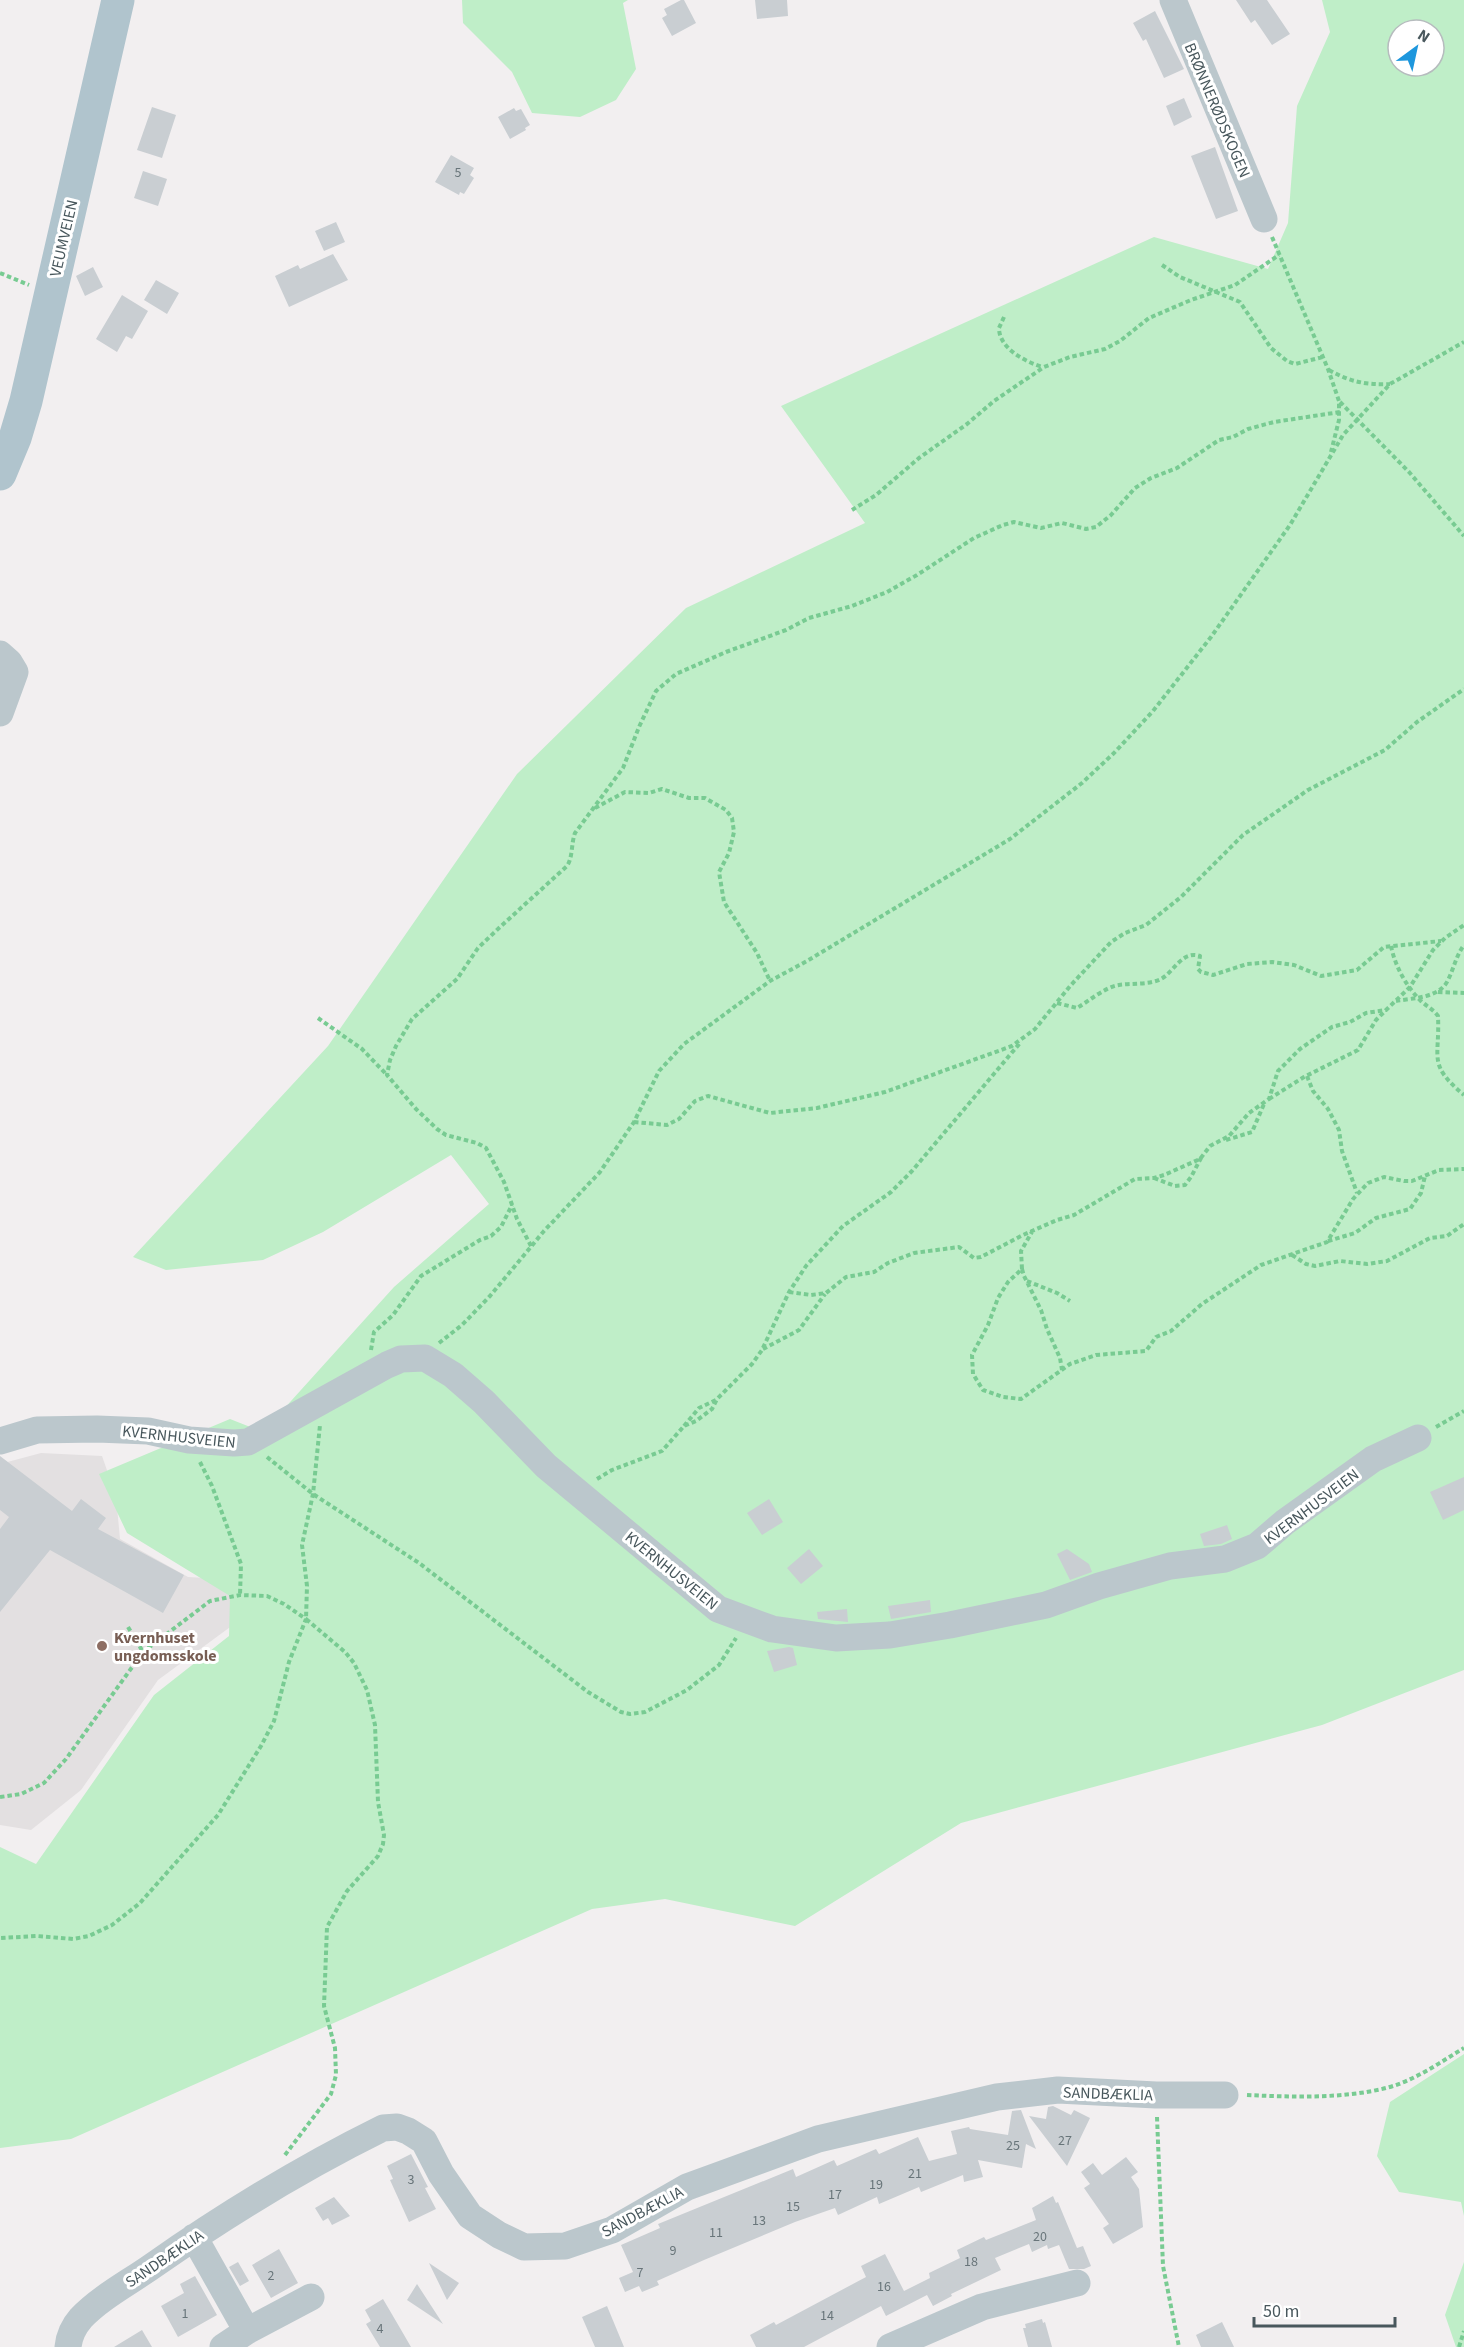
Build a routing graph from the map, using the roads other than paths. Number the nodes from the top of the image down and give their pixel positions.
1 (118, 0) edge
2 (1173, 0) edge
3 (1264, 219) road end
4 (0, 474) edge
5 (0, 654) edge
6 (0, 713) edge
7 (1418, 1438) road end
8 (0, 1441) edge
9 (1225, 2095) road end
10 (194, 2237) junction
11 (1077, 2283) dead end
12 (311, 2296) dead end
13 (247, 2331) junction
14 (68, 2347) edge
15 (223, 2347) edge
16 (890, 2347) edge

1 - 4 main road, VEUMVEIEN
2 - 3 street, BRØNNERØDSKOGEN
5 - 6 street
7 - 8 street, KVERNHUSVEIEN
9 - 10 street, SANDBÆKLIA
10 - 13 street
10 - 14 street, SANDBÆKLIA
11 - 16 street
12 - 13 street
13 - 15 street

